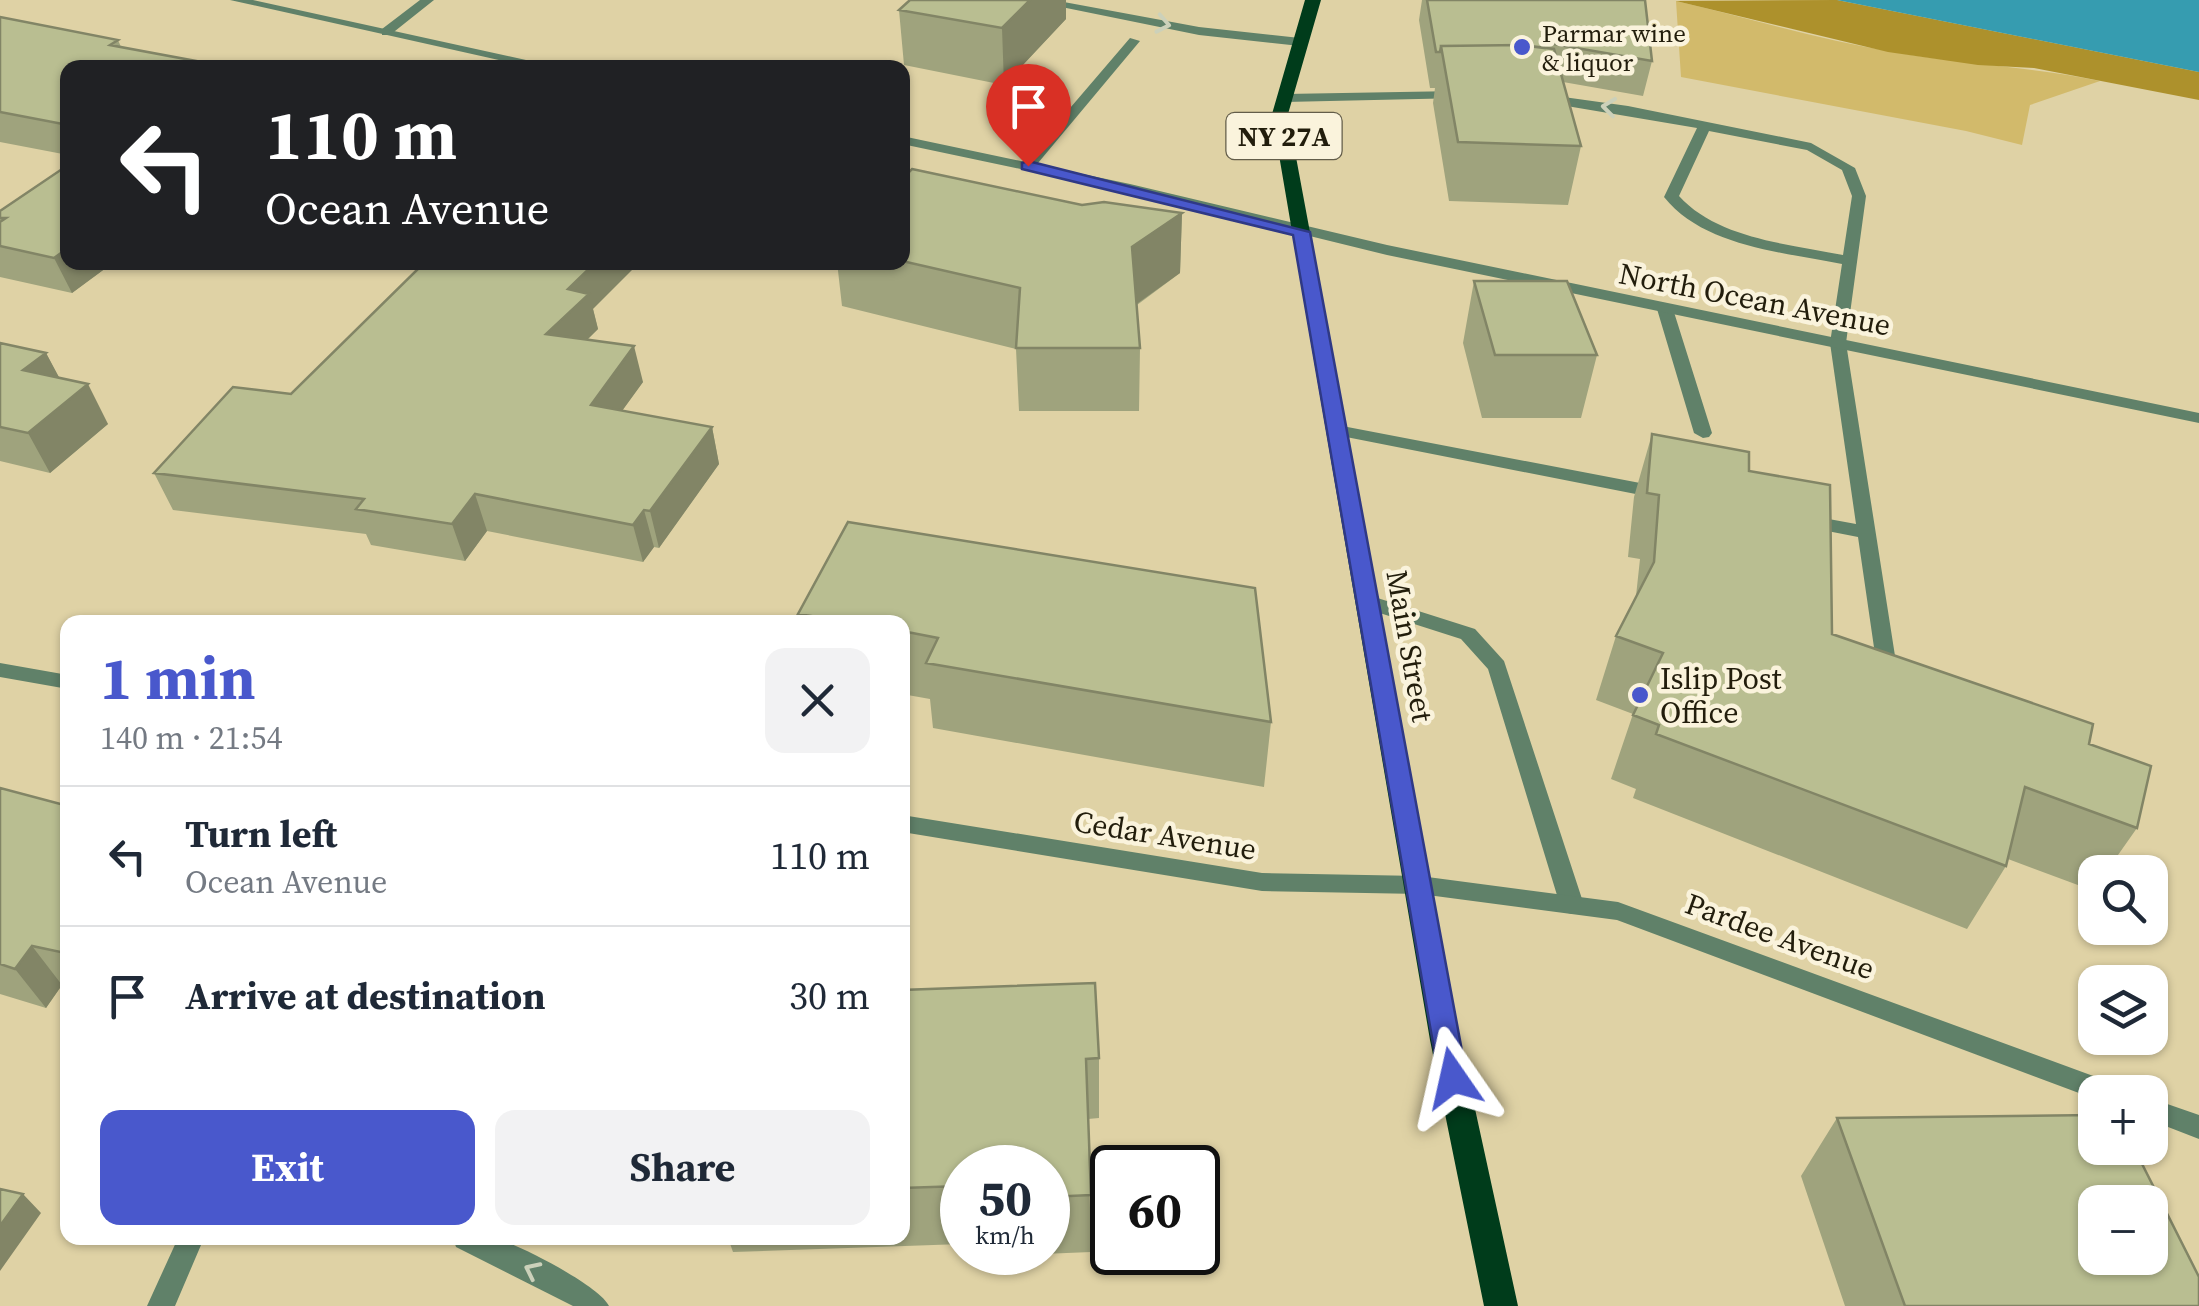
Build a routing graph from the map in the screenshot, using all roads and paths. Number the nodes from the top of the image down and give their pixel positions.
1 (236, 0) edge
2 (428, 0) edge
3 (1033, 0) edge
4 (1313, 0) edge
5 (386, 32) junction
6 (1134, 41) dead end
7 (1300, 42) junction
8 (518, 60) edge
9 (1472, 94) edge
10 (1530, 97) edge
11 (1285, 98) junction
12 (1705, 125) junction
13 (910, 142) edge
14 (1028, 166) junction
15 (1301, 232) junction
16 (1850, 262) junction
17 (1665, 309) junction
18 (1838, 343) junction
19 (2199, 418) edge
20 (1337, 430) junction
21 (1703, 433) dead end
22 (1679, 496) edge
23 (1793, 518) edge
24 (1869, 533) junction
25 (1368, 602) junction
26 (0, 670) edge
27 (60, 681) edge
28 (1889, 689) edge
29 (910, 824) edge
30 (1420, 885) junction
31 (1572, 905) junction
32 (2078, 1082) edge
33 (2168, 1116) edge
34 (2199, 1127) edge
35 (188, 1245) edge
36 (481, 1245) edge
37 (161, 1306) edge
38 (594, 1306) edge
39 (1501, 1306) edge

1 - 5 street
2 - 5 street
3 -> 7 street
4 - 7 main road, Main Street / NY 27A
5 - 8 street
6 - 14 street
7 - 11 main road, Main Street / NY 27A
9 - 11 street
12 -> 10 street
11 - 15 main road, Main Street / NY 27A
12 - 16 street
12 - 16 street
13 - 14 street, North Ocean Avenue
14 - 15 street, North Ocean Avenue
15 - 17 street, North Ocean Avenue
15 - 20 main road, Main Street / NY 27A
16 - 18 street
17 - 18 street, North Ocean Avenue
17 - 21 street
18 - 19 street, North Ocean Avenue
18 - 24 street
20 - 22 street
20 - 25 main road, Main Street / NY 27A
23 - 24 street
24 - 28 street
25 - 30 main road, Main Street / NY 27A
25 - 31 street
26 - 27 street
29 - 30 street, Cedar Avenue
30 - 31 street, Pardee Avenue
30 - 39 main road, Main Street / NY 27A
31 - 32 street, Pardee Avenue
33 - 34 street
35 - 37 street
38 -> 36 street

